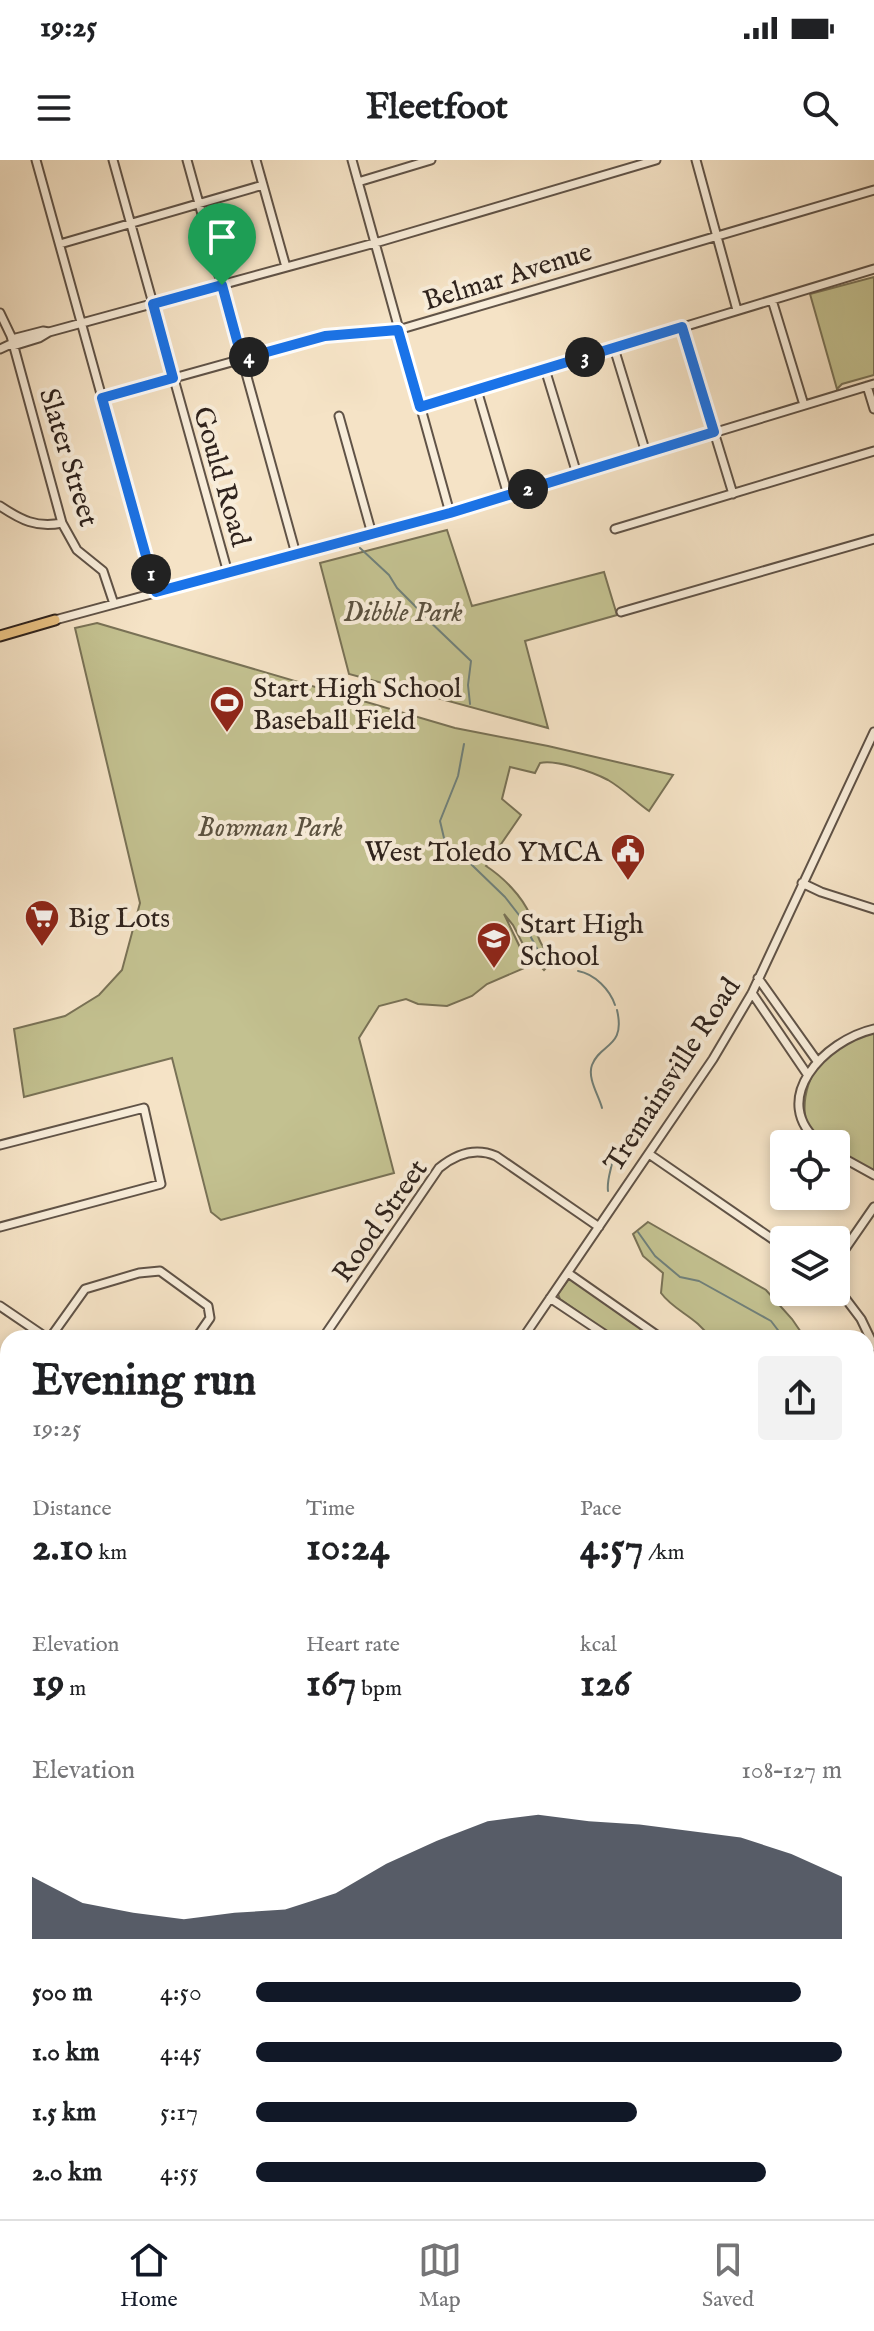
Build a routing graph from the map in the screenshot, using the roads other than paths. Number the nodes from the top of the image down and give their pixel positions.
1 (36, 160) edge
2 (113, 160) edge
3 (187, 160) edge
4 (256, 160) edge
5 (352, 160) edge
6 (656, 160) edge
7 (696, 160) edge
8 (426, 161) edge
9 (358, 182) junction
10 (263, 185) junction
11 (874, 190) edge
12 (200, 204) junction
13 (131, 223) junction
14 (717, 236) junction
15 (374, 243) junction
16 (60, 244) junction
17 (286, 267) junction
18 (874, 269) edge
19 (222, 285) junction
20 (772, 300) junction
21 (153, 304) junction
22 (737, 310) junction
23 (0, 313) edge
24 (81, 323) junction
25 (682, 327) junction
26 (398, 330) junction
27 (13, 343) junction
28 (614, 348) junction
29 (0, 349) edge
30 (242, 359) junction
31 (545, 369) junction
32 (173, 378) junction
33 (870, 385) edge
34 (477, 390) junction
35 (102, 398) junction
36 (804, 405) junction
37 (420, 407) junction
38 (874, 409) edge
39 (339, 416) dead end
40 (714, 432) junction
41 (874, 451) edge
42 (646, 453) junction
43 (577, 474) junction
44 (733, 494) junction
45 (508, 495) junction
46 (0, 506) edge
47 (450, 513) junction
48 (62, 523) junction
49 (615, 529) dead end
50 (372, 534) junction
51 (874, 539) edge
52 (296, 554) junction
53 (228, 573) junction
54 (156, 592) junction
55 (114, 604) junction
56 (621, 612) dead end
57 (55, 620) joint
58 (0, 636) edge
59 (874, 732) edge
60 (802, 883) junction
61 (874, 909) edge
62 (758, 978) junction
63 (752, 993) junction
64 (874, 1029) edge
65 (812, 1067) junction
66 (807, 1130) edge
67 (0, 1145) edge
68 (649, 1154) junction
69 (850, 1162) edge
70 (874, 1175) edge
71 (874, 1207) edge
72 (0, 1227) edge
73 (599, 1227) junction
74 (770, 1237) edge
75 (850, 1242) edge
76 (568, 1273) junction
77 (550, 1298) junction
78 (850, 1304) edge
79 (0, 1306) edge
80 (36, 1330) edge
81 (54, 1330) edge
82 (202, 1330) edge
83 (328, 1330) edge
84 (528, 1330) edge
85 (598, 1330) edge
86 (650, 1330) edge
87 (866, 1330) edge

1 - 16 street
2 - 13 street, Gould Road
3 - 12 street
4 - 10 street
5 - 9 street
6 - 15 street
7 - 14 street
8 - 9 street
9 - 15 street
10 - 12 street
10 - 17 street
11 - 14 street, Belmar Avenue
12 - 13 street
12 - 19 street
13 - 16 street
13 - 21 street, Gould Road
14 - 22 street
14 - 26 street, Belmar Avenue
15 - 17 street
15 - 26 street
16 - 24 street
17 - 19 street
18 - 20 street
19 - 21 street
19 - 30 street
20 - 22 street
20 - 36 street
21 - 24 street
21 - 32 street, Gould Road
22 - 25 street
23 - 27 street, Slater Street
24 - 27 street
24 - 35 street
25 - 28 street
25 - 40 street
26 - 30 street, Belmar Avenue
26 - 37 street
27 - 29 street
27 - 48 street, Slater Street
28 - 31 street
28 - 42 street
30 - 32 street, Belmar Avenue
30 - 52 street
31 - 34 street
31 - 43 street
32 - 35 street, Belmar Avenue
32 - 53 street, Gould Road
33 - 36 street
33 - 38 street
34 - 37 street
34 - 45 street
35 - 54 street
36 - 40 street
37 - 47 street
39 - 50 street
40 - 42 street
40 - 44 street
41 - 44 street
42 - 43 street
43 - 45 street
44 - 49 street
45 - 47 street
46 - 48 street
47 - 50 street
48 - 55 street, Slater Street
50 - 52 street
51 - 56 street
52 - 53 street
53 - 54 street
54 - 55 street
55 - 57 street
57 - 58 main road
59 - 60 street, Tremainsville Road
60 - 61 street
60 - 62 street, Tremainsville Road
62 - 63 street, Tremainsville Road
62 - 65 street
63 - 65 street
63 - 68 street, Tremainsville Road
64 - 65 street
65 - 66 street
67 - 72 street
68 - 73 street, Tremainsville Road
68 - 74 street
69 - 70 street
71 - 75 street
73 - 76 street, Tremainsville Road
73 - 83 street, Rood Street
76 - 77 street, Tremainsville Road
76 - 86 street
77 - 84 street, Tremainsville Road
77 - 85 street
78 - 87 street
79 - 80 street
81 - 82 street

